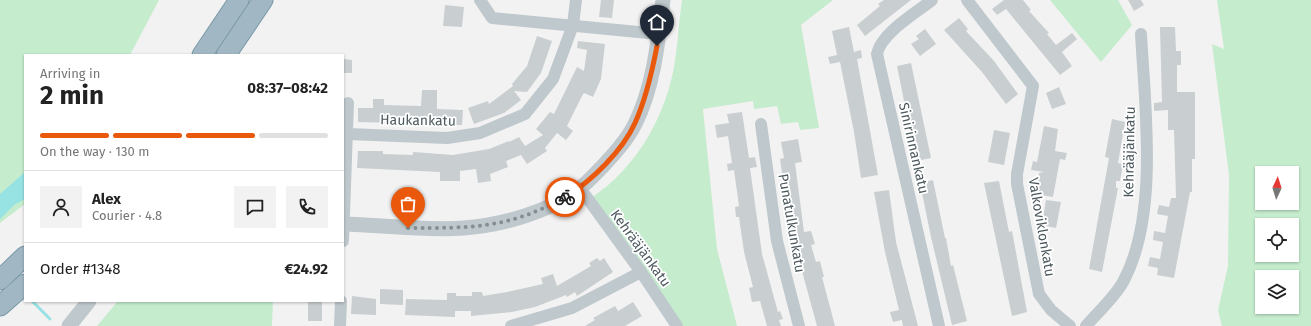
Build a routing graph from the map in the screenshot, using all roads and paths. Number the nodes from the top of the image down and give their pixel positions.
1 (238, 0) edge
2 (263, 0) edge
3 (480, 0) edge
4 (576, 0) edge
5 (663, 0) edge
6 (932, 0) edge
7 (967, 0) edge
8 (573, 25) junction
9 (659, 34) junction
10 (1141, 34) dead end
11 (203, 54) edge
12 (227, 54) edge
13 (348, 103) dead end
14 (761, 124) dead end
15 (348, 134) junction
16 (580, 188) junction
17 (344, 224) edge
18 (13, 265) edge
19 (641, 272) junction
20 (0, 280) edge
21 (24, 285) edge
22 (88, 302) edge
23 (341, 302) edge
24 (0, 306) edge
25 (69, 326) edge
26 (340, 326) edge
27 (511, 326) edge
28 (677, 326) edge
29 (799, 326) edge
30 (939, 326) edge
31 (1070, 326) edge
32 (1086, 326) edge

1 - 11 highway
2 - 12 highway
3 - 8 street
4 - 8 street, Haukankatu
5 - 9 street
6 - 30 street, Sinirinnankatu
7 - 31 street, Valkoviklonkatu
8 - 9 street
8 - 15 street, Haukankatu
9 - 16 street
10 - 32 street, Kehrääjänkatu
13 - 15 street
14 - 29 street, Punatulkunkatu
15 - 17 street
16 - 17 street
16 - 19 street, Kehrääjänkatu
18 - 20 highway
19 - 27 street
19 - 28 street, Kehrääjänkatu
21 - 24 highway
22 - 25 street
23 - 26 street

